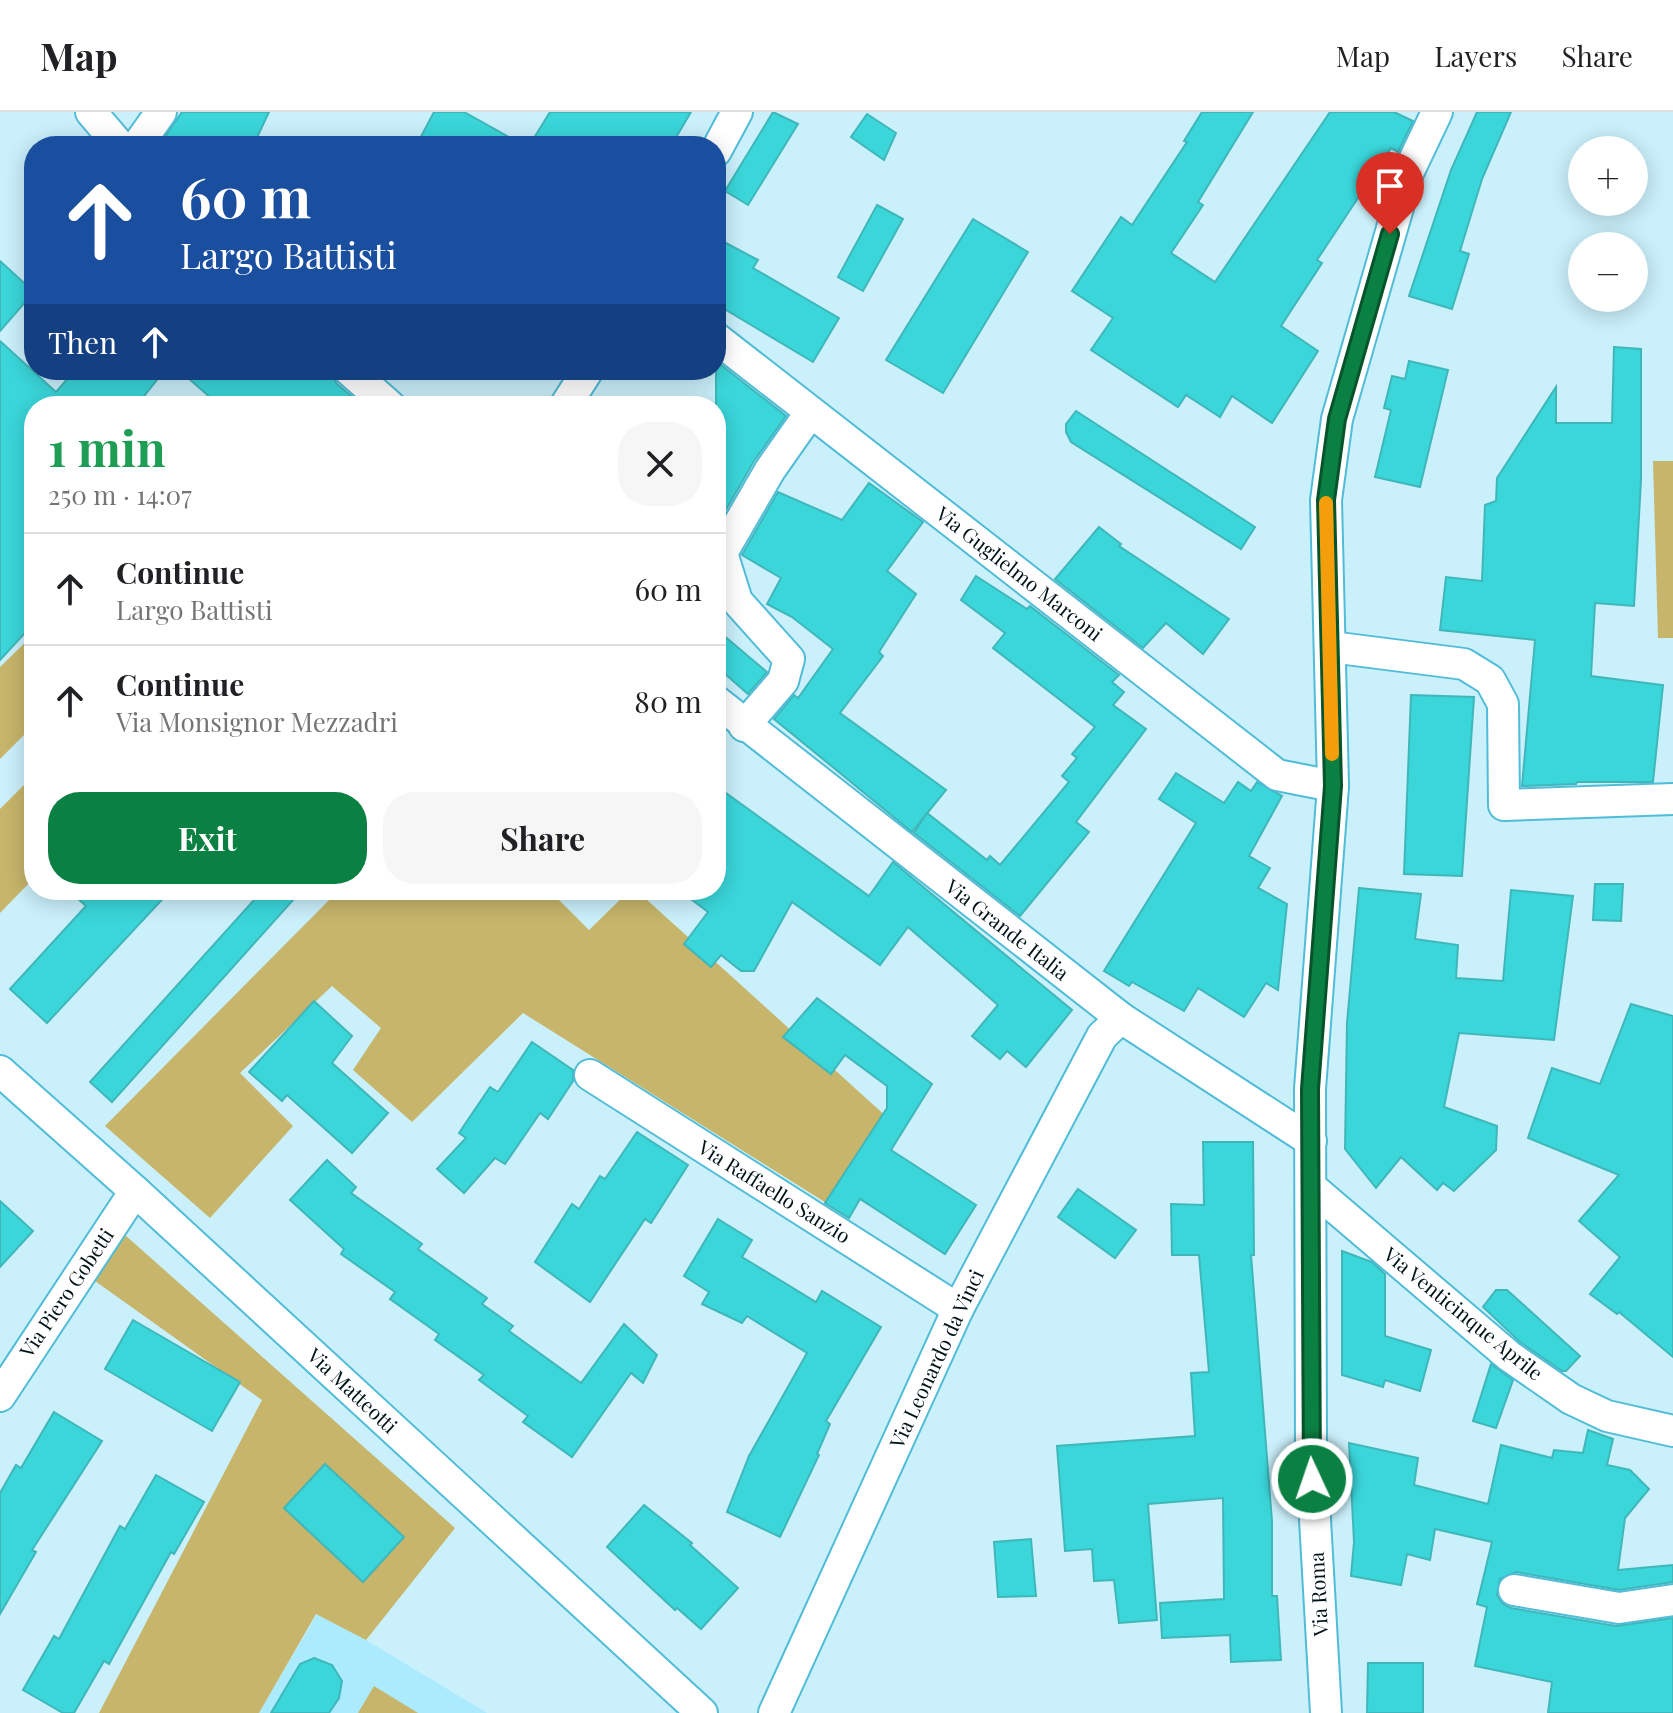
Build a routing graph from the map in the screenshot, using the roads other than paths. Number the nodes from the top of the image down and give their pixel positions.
1 (91, 112) edge
2 (161, 112) edge
3 (737, 112) edge
4 (1437, 112) edge
5 (111, 136) edge
6 (144, 136) edge
7 (724, 136) edge
8 (726, 346) edge
9 (360, 380) edge
10 (379, 396) edge
11 (810, 413) junction
12 (726, 546) edge
13 (726, 566) edge
14 (1331, 647) junction
15 (726, 710) edge
16 (744, 726) junction
17 (1333, 786) junction
18 (1673, 799) edge
19 (1121, 1018) junction
20 (0, 1071) edge
21 (590, 1075) dead end
22 (1311, 1141) junction
23 (1311, 1187) junction
24 (135, 1191) junction
25 (958, 1309) junction
26 (0, 1396) edge
27 (1673, 1431) edge
28 (1514, 1590) dead end
29 (1673, 1600) edge
30 (702, 1713) edge
31 (774, 1713) edge
32 (1326, 1713) edge

1 - 5 street
2 - 6 street
3 - 7 street
4 - 14 street, Via Roma
8 - 11 street, Via Guglielmo Marconi
9 - 10 street
11 - 12 street
11 - 17 street, Via Guglielmo Marconi
13 - 16 street
14 - 17 street, Via Roma
14 - 18 street
15 - 16 street, Via Grande Italia
16 - 19 street, Via Grande Italia
17 - 22 street, Via Roma
19 - 22 street, Via Grande Italia
19 - 25 street, Via Leonardo da Vinci
20 - 24 street, Via Matteotti
21 - 25 street, Via Raffaello Sanzio
22 - 23 street, Via Roma
23 - 27 street, Via Venticinque Aprile
23 - 32 street, Via Roma
24 - 26 street, Via Piero Gobetti
24 - 30 street, Via Matteotti
25 - 31 street, Via Leonardo da Vinci
28 - 29 street

